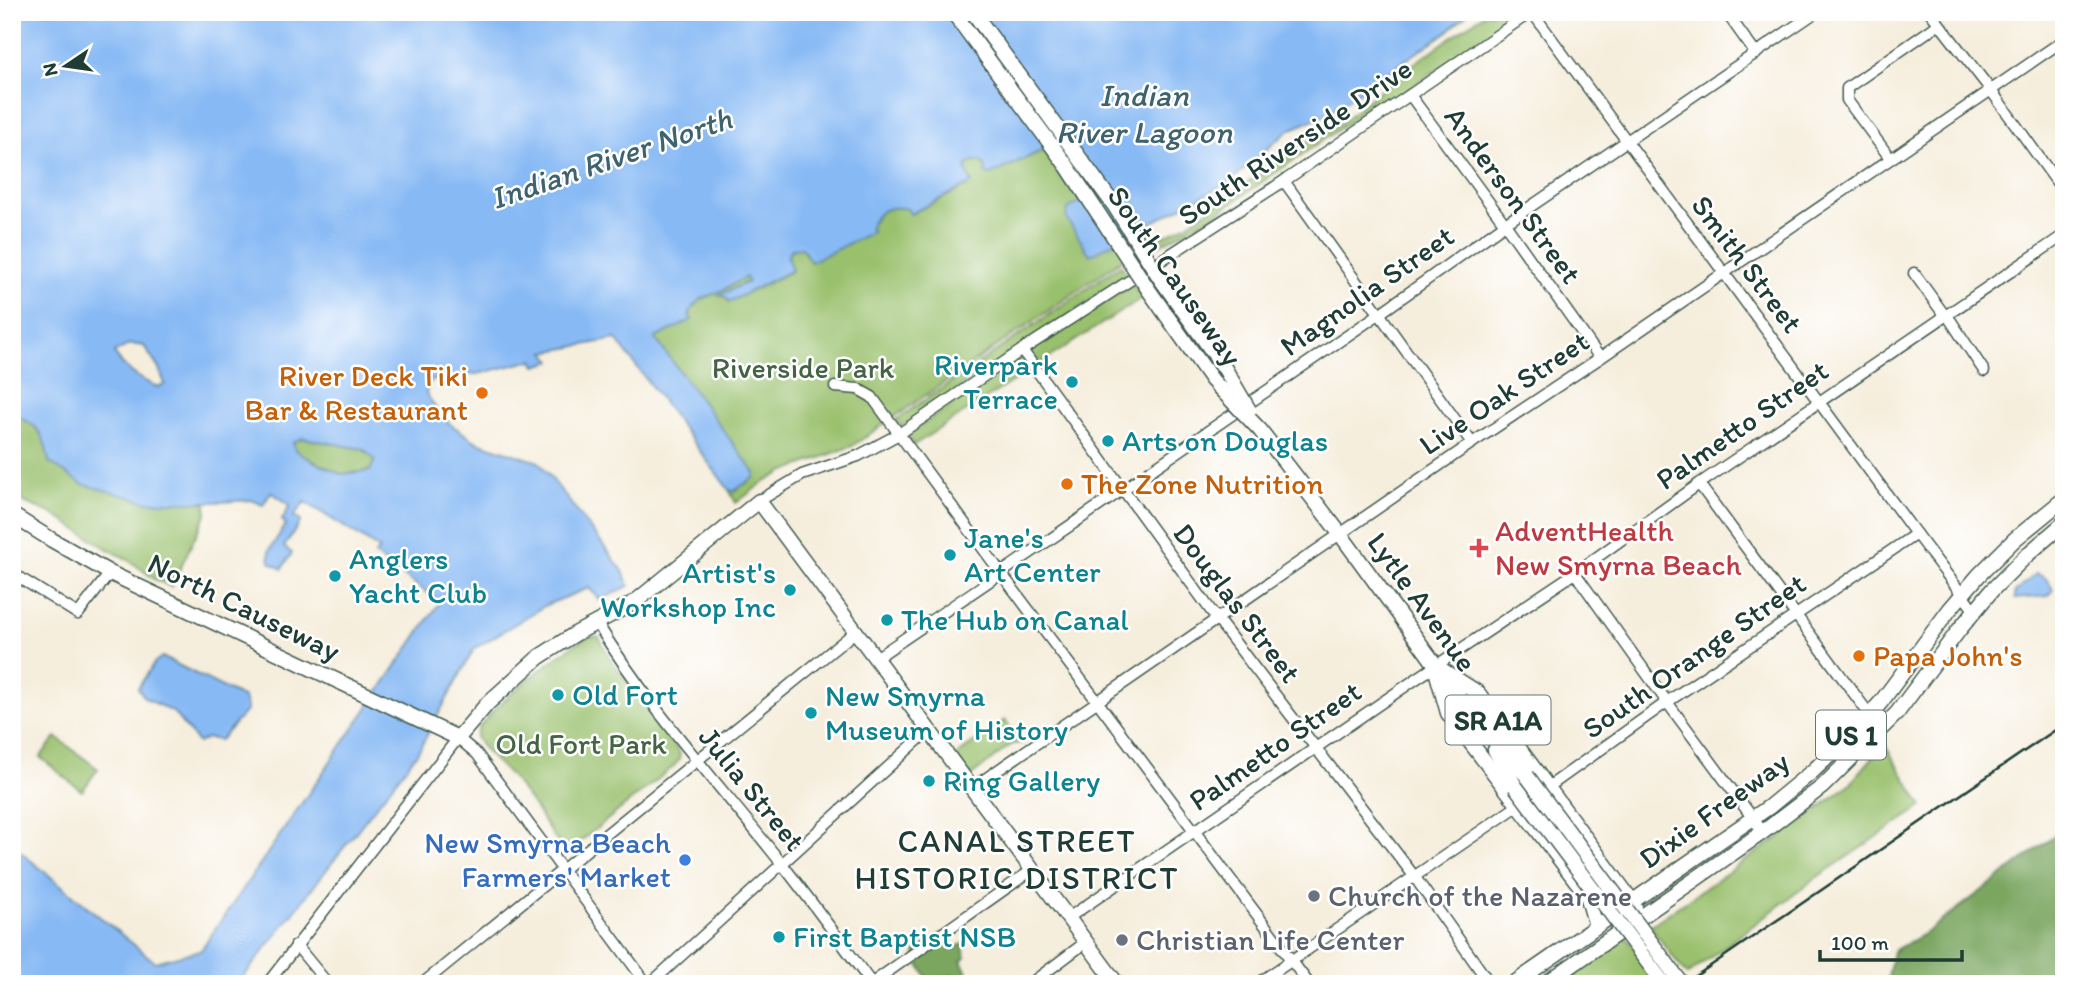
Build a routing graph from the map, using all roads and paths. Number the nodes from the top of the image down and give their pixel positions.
1 (953, 12) edge
2 (973, 12) edge
3 (1532, 12) edge
4 (1726, 12) edge
5 (1816, 12) edge
6 (1930, 12) edge
7 (1939, 24) junction
8 (2064, 40) edge
9 (1756, 54) junction
10 (1990, 89) junction
11 (1409, 96) junction
12 (1626, 143) junction
13 (1890, 158) junction
14 (1284, 181) junction
15 (2064, 192) edge
16 (1505, 224) junction
17 (2064, 235) edge
18 (1723, 273) junction
19 (1914, 273) dead end
20 (1379, 314) junction
21 (1946, 316) junction
22 (1022, 350) junction
23 (1600, 358) junction
24 (1984, 371) dead end
25 (835, 387) dead end
26 (1819, 402) junction
27 (1261, 430) junction
28 (899, 434) junction
29 (1472, 443) junction
30 (1699, 484) junction
31 (1123, 489) junction
32 (2064, 499) edge
33 (759, 501) junction
34 (12, 515) edge
35 (2064, 523) edge
36 (1916, 534) junction
37 (1341, 535) junction
38 (12, 573) edge
39 (110, 573) junction
40 (1001, 573) junction
41 (1575, 573) junction
42 (1963, 594) junction
43 (1974, 610) junction
44 (1794, 615) junction
45 (1217, 619) junction
46 (597, 623) junction
47 (855, 632) junction
48 (876, 658) junction
49 (1435, 666) junction
50 (1099, 702) junction
51 (1667, 702) junction
52 (1870, 715) junction
53 (929, 730) junction
54 (1881, 730) junction
55 (1486, 734) junction
56 (457, 738) junction
57 (1315, 748) junction
58 (697, 761) junction
59 (972, 788) junction
60 (1548, 788) junction
61 (1519, 805) junction
62 (1753, 818) junction
63 (1195, 831) junction
64 (1763, 832) junction
65 (782, 864) junction
66 (563, 868) junction
67 (1032, 870) junction
68 (1414, 876) junction
69 (1587, 895) junction
70 (1632, 901) junction
71 (1612, 915) junction
72 (1068, 918) junction
73 (1635, 921) junction
74 (1596, 926) junction
75 (1086, 942) junction
76 (296, 945) junction
77 (1292, 960) junction
78 (267, 984) edge
79 (328, 984) edge
80 (422, 984) edge
81 (649, 984) edge
82 (872, 984) edge
83 (1030, 984) edge
84 (1117, 984) edge
85 (1257, 984) edge
86 (1309, 984) edge
87 (1490, 984) edge
88 (1513, 984) edge
89 (1545, 984) edge
90 (1664, 984) edge
91 (1682, 984) edge

1 - 27 main road, South Causeway / SR A1A, bridge
2 - 27 main road, South Causeway / SR A1A, bridge
3 - 11 street, South Riverside Drive
3 - 12 street, Smith Street
4 - 9 street
5 - 9 street, Magnolia Street
6 - 7 street
7 - 10 street
7 - 13 street
8 - 10 street, Live Oak Street
9 - 12 street, Magnolia Street
10 - 13 street, Live Oak Street
10 - 15 street
11 - 14 street, South Riverside Drive
11 - 16 street, Anderson Street
12 - 16 street, Magnolia Street
12 - 18 street, Smith Street
13 - 18 street, Live Oak Street
14 - 20 street
14 - 22 street, South Riverside Drive
16 - 20 street, Magnolia Street
16 - 23 street, Anderson Street
17 - 21 street, Palmetto Street
18 - 23 street, Live Oak Street
18 - 26 street, Smith Street
19 - 21 street
20 - 29 street
20 - 31 street, Magnolia Street
21 - 24 street
21 - 26 street, Palmetto Street
22 - 28 street, South Riverside Drive
22 - 31 street, Douglas Street
23 - 29 street, Live Oak Street
25 - 28 street
26 - 30 street, Palmetto Street
26 - 36 street, Smith Street
27 - 37 main road, South Causeway / SR A1A
28 - 33 street, South Riverside Drive
28 - 40 street
29 - 37 street, Live Oak Street
30 - 41 street, Palmetto Street
30 - 44 street
31 - 40 street, Magnolia Street
31 - 45 street, Douglas Street
32 - 42 main road, Dixie Freeway / US 1
33 - 46 main road
33 - 47 main road
34 - 39 main road, North Causeway
35 - 43 main road, Dixie Freeway / US 1
36 - 42 street, Smith Street
36 - 44 street, South Orange Street
37 - 45 street, Live Oak Street
37 - 49 main road, Lytle Avenue / SR A1A
38 - 39 street
39 - 56 main road, North Causeway
40 - 48 street, Magnolia Street
40 - 50 street
41 - 49 street, Palmetto Street
41 - 51 street
42 - 43 street, Smith Street
42 - 52 main road, Dixie Freeway / US 1
43 - 54 main road, Dixie Freeway / US 1
44 - 51 street, South Orange Street
44 - 52 street
45 - 50 street, Live Oak Street
45 - 57 street, Douglas Street
46 - 56 main road
46 - 58 street, Julia Street
47 - 48 main road
47 - 58 street
48 - 53 main road
49 - 55 main road, Lytle Avenue
49 - 57 street, Palmetto Street
49 - 60 main road, SR A1A
49 - 61 main road, SR A1A
50 - 59 street, Live Oak Street
50 - 63 street
51 - 60 street, South Orange Street
51 - 62 street
52 - 54 street
52 - 62 main road, Dixie Freeway / US 1
53 - 59 main road
53 - 65 street
54 - 64 main road, Dixie Freeway / US 1
55 - 90 main road, Lytle Avenue, bridge
55 - 91 main road, Lytle Avenue, bridge
56 - 66 street
56 - 76 street
57 - 63 street, Palmetto Street
57 - 68 street, Douglas Street
58 - 65 street, Julia Street
58 - 66 street
59 - 67 main road
60 - 61 street, South Orange Street
60 - 70 main road, SR A1A
61 - 68 street, South Orange Street
61 - 69 main road, SR A1A
62 - 64 street
62 - 70 main road, Dixie Freeway / US 1
63 - 72 street, Palmetto Street
63 - 77 street
64 - 73 main road, Dixie Freeway / US 1
65 - 81 street
65 - 82 street, Julia Street
66 - 80 street
66 - 81 street
67 - 72 main road
67 - 82 street
68 - 77 street, South Orange Street
68 - 87 street, Douglas Street
69 - 71 main road
69 - 74 main road, SR A1A
70 - 71 main road, Dixie Freeway / US 1
70 - 73 main road, SR A1A
71 - 73 main road
71 - 74 main road, Dixie Freeway / US 1
72 - 75 main road
73 - 89 main road, Dixie Freeway / US 1
74 - 88 main road, Dixie Freeway / US 1
75 - 83 street
75 - 84 main road
76 - 78 street
76 - 79 street
77 - 85 street, South Orange Street
77 - 86 street

